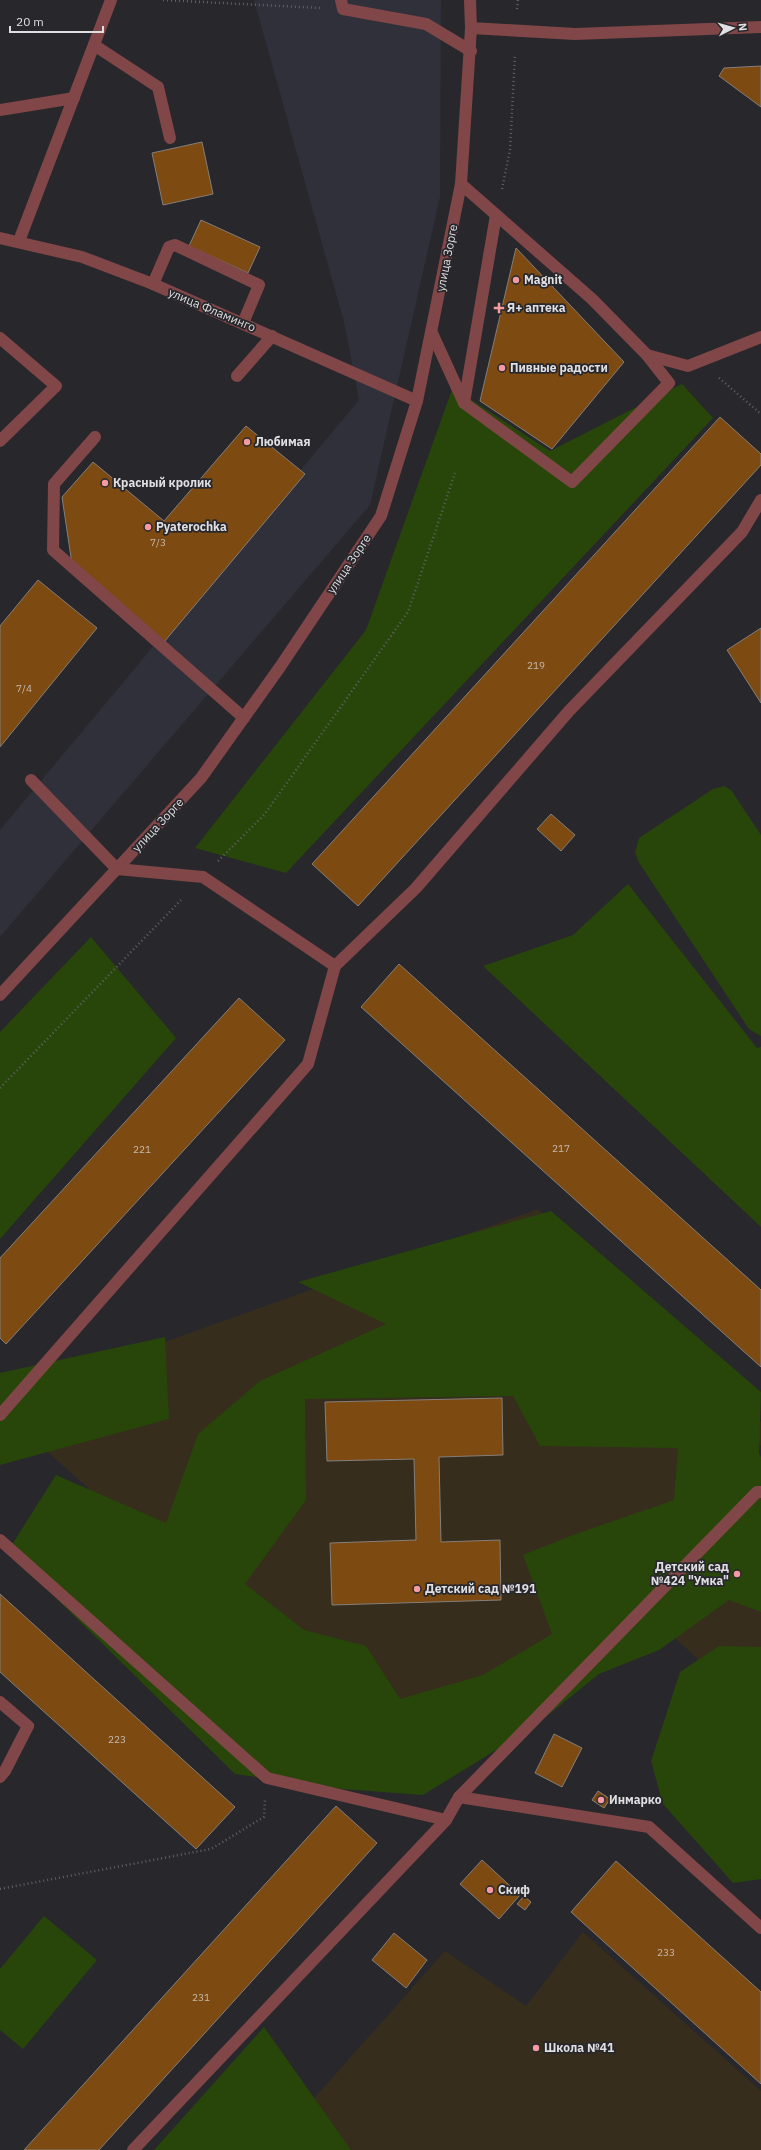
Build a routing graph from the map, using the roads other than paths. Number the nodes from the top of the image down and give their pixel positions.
1 (111, 0) edge
2 (470, 0) edge
3 (342, 4) edge
4 (761, 27) edge
5 (471, 28) junction
6 (94, 45) junction
7 (471, 51) junction
8 (74, 98) junction
9 (0, 110) edge
10 (170, 138) dead end
11 (461, 184) junction
12 (496, 215) junction
13 (0, 238) edge
14 (19, 241) junction
15 (153, 284) junction
16 (243, 323) junction
17 (432, 333) junction
18 (272, 336) junction
19 (761, 337) edge
20 (0, 338) edge
21 (647, 355) junction
22 (237, 376) dead end
23 (417, 401) junction
24 (464, 403) junction
25 (95, 437) dead end
26 (0, 441) edge
27 (761, 500) edge
28 (244, 718) junction
29 (30, 780) dead end
30 (117, 869) junction
31 (335, 966) junction
32 (0, 995) edge
33 (0, 1415) edge
34 (761, 1492) edge
35 (0, 1540) edge
36 (0, 1702) edge
37 (0, 1777) edge
38 (459, 1797) junction
39 (446, 1820) junction
40 (761, 1928) edge
41 (133, 2150) edge

1 - 6 street
2 - 5 street, улица Зорге
3 - 7 street
4 - 5 street
5 - 7 street, улица Зорге
6 - 8 street
6 - 10 street
7 - 11 street, улица Зорге
8 - 9 street
8 - 14 street
11 - 12 street
11 - 17 street, улица Зорге
12 - 21 street
12 - 24 street
13 - 14 street, улица Фламинго
14 - 15 street, улица Фламинго
15 - 16 street, улица Фламинго
15 - 16 street
16 - 18 street, улица Фламинго
17 - 23 street, улица Зорге
17 - 24 street
18 - 22 street
18 - 23 street, улица Фламинго
19 - 21 street
20 - 26 street
21 - 24 street
23 - 28 street, улица Зорге
25 - 28 street
27 - 31 street
28 - 30 street, улица Зорге
29 - 30 street
30 - 31 street
30 - 32 street, улица Зорге
31 - 33 street
34 - 38 street
35 - 39 street
36 - 37 street
38 - 39 street
38 - 40 street
39 - 41 street

